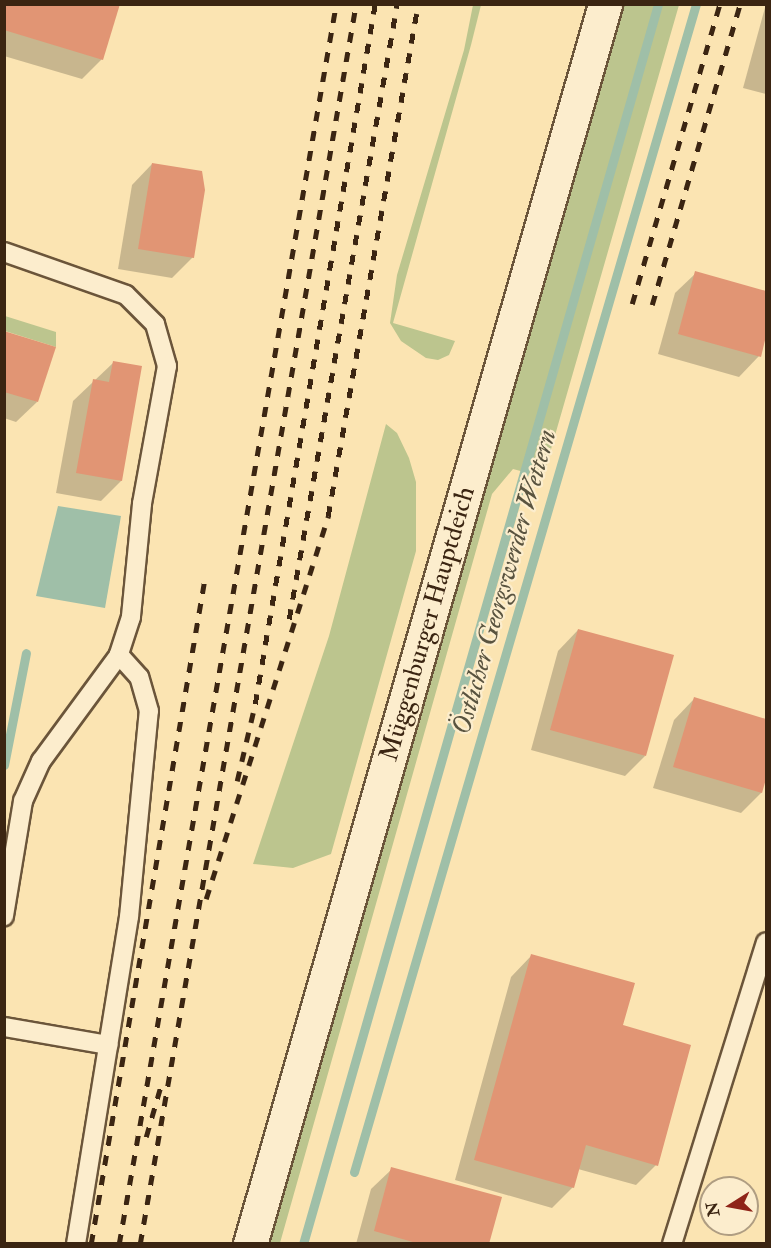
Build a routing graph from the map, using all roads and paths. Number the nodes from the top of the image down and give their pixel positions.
1 (605, 4) edge
2 (4, 252) edge
3 (119, 655) junction
4 (4, 916) edge
5 (766, 942) edge
6 (4, 1027) edge
7 (108, 1045) junction
8 (76, 1244) edge
9 (250, 1244) edge
10 (672, 1244) edge

1 - 9 street, Müggenburger Hauptdeich
2 - 3 lane
3 - 4 lane
3 - 7 lane
5 - 10 lane
6 - 7 lane
7 - 8 lane

